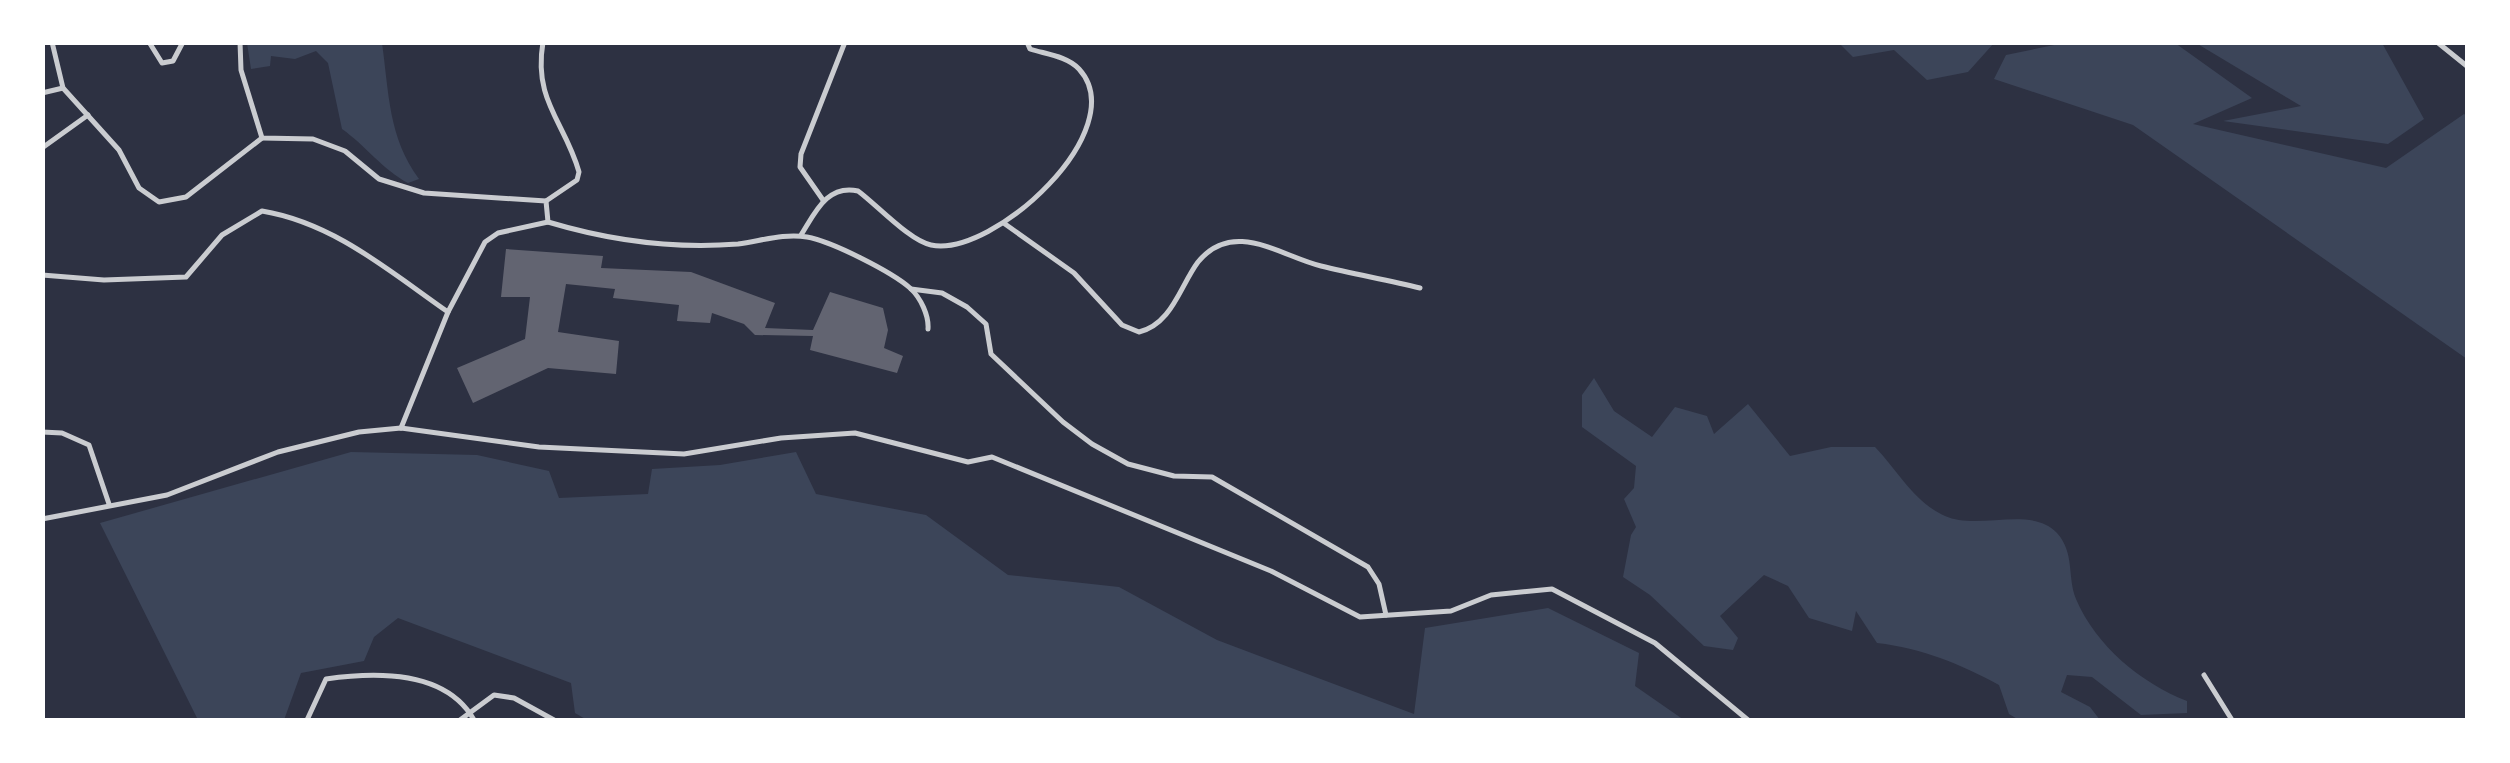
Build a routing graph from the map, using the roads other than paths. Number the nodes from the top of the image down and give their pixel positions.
1 (52, 42) edge
2 (150, 42) edge
3 (183, 42) edge
4 (240, 42) edge
5 (544, 42) edge
6 (846, 42) edge
7 (1028, 42) edge
8 (2436, 42) edge
9 (2468, 67) edge
10 (63, 88) junction
11 (42, 93) edge
12 (88, 115) junction
13 (262, 138) junction
14 (42, 148) edge
15 (823, 200) junction
16 (546, 202) junction
17 (548, 222) junction
18 (1005, 224) junction
19 (801, 235) junction
20 (42, 275) edge
21 (911, 288) junction
22 (1420, 288) dead end
23 (448, 312) junction
24 (928, 329) dead end
25 (400, 428) junction
26 (42, 432) edge
27 (110, 505) junction
28 (42, 518) edge
29 (1386, 615) junction
30 (2204, 676) dead end
31 (468, 711) junction
32 (306, 720) edge
33 (460, 720) edge
34 (474, 720) edge
35 (554, 720) edge
36 (1748, 720) edge
37 (2232, 720) edge

1 - 10 street
2 - 3 street
4 - 13 street
5 - 16 street
6 - 15 street
7 - 18 street
8 - 9 street
10 - 11 street
10 - 12 street
12 - 13 street
12 - 14 street
13 - 16 street
15 - 18 street
15 - 19 street
16 - 17 street
17 - 19 street
17 - 23 street
18 - 22 street
19 - 21 street
20 - 23 street
21 - 24 street
21 - 29 street
23 - 25 street
25 - 27 street
25 - 29 street
26 - 27 street
27 - 28 street
29 - 36 street
30 - 37 street
31 - 32 street
31 - 33 street
31 - 34 street
31 - 35 street

